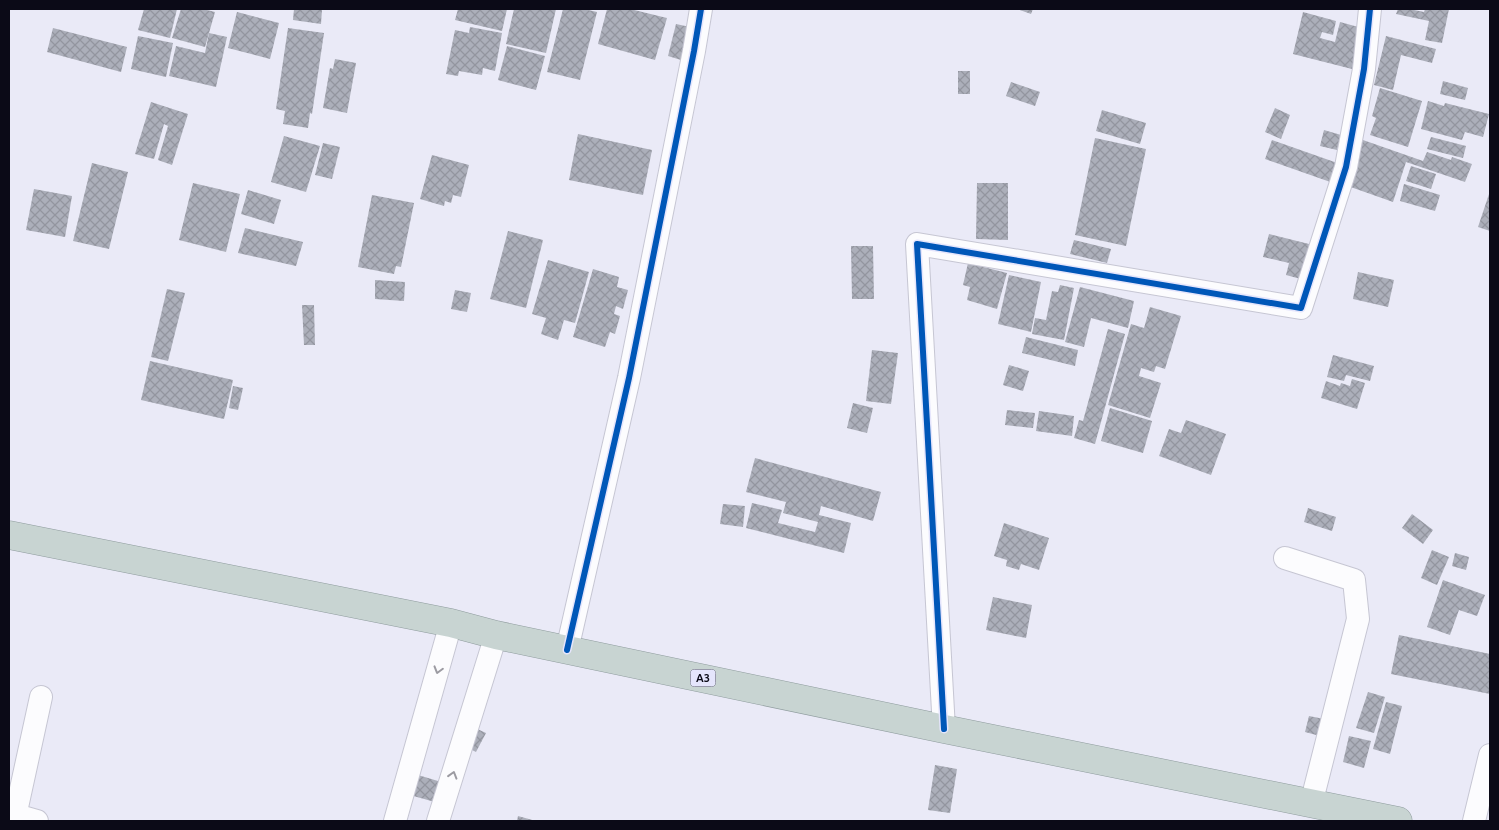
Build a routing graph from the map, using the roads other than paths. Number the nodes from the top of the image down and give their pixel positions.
1 (701, 9) edge
2 (1370, 9) edge
3 (9, 535) edge
4 (1285, 558) dead end
5 (451, 623) junction
6 (496, 635) junction
7 (567, 650) junction
8 (40, 697) dead end
9 (944, 729) junction
10 (1490, 755) edge
11 (1311, 804) junction
12 (22, 819) edge
13 (396, 821) edge
14 (438, 821) edge
15 (1398, 821) edge
16 (1474, 821) edge

1 - 7 street
2 - 9 street
3 - 5 highway, A3
4 - 11 street
5 - 6 highway, A3
5 -> 13 street
6 - 7 highway, A3
14 -> 6 street
7 - 9 highway, A3
8 - 12 street
9 - 11 highway, A3
10 - 16 street
11 - 15 highway, A3

